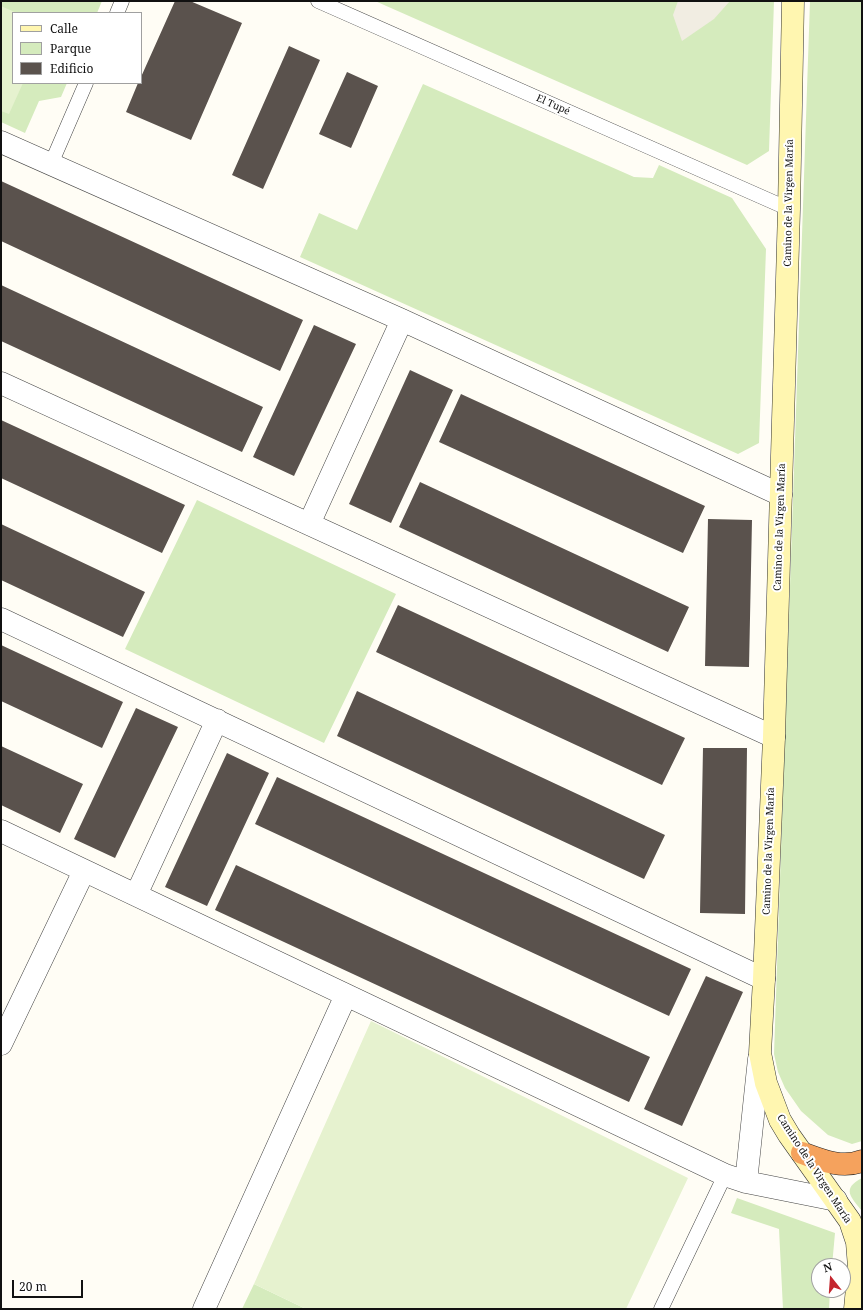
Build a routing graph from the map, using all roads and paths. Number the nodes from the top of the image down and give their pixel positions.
1 (122, 1) edge
2 (318, 1) edge
3 (793, 1) edge
4 (117, 12) edge
5 (86, 84) edge
6 (1, 142) edge
7 (51, 164) junction
8 (789, 209) junction
9 (402, 320) junction
10 (1, 383) edge
11 (780, 495) junction
12 (309, 524) junction
13 (1, 619) edge
14 (217, 720) junction
15 (774, 737) junction
16 (1, 832) edge
17 (84, 871) junction
18 (136, 895) junction
19 (764, 978) junction
20 (346, 995) junction
21 (1, 1044) edge
22 (760, 1053) junction
23 (802, 1153) junction
24 (862, 1161) edge
25 (724, 1175) junction
26 (746, 1182) junction
27 (836, 1200) junction
28 (204, 1309) edge
29 (661, 1309) edge
30 (855, 1309) edge

1 - 4 lane
2 - 8 lane, El Tupé
3 - 8 street, Camino de la Virgen María
5 - 7 lane
6 - 7 street
7 - 9 street
8 - 11 street, Camino de la Virgen María
9 - 11 street
9 - 12 street
10 - 12 street
11 - 15 street, Camino de la Virgen María
12 - 15 street
13 - 14 street
14 - 18 street
14 - 19 street
15 - 19 street, Camino de la Virgen María
16 - 17 street
17 - 18 street
17 - 21 street
18 - 20 street
19 - 22 street, Camino de la Virgen María
20 - 25 street
20 - 28 street
22 - 23 street, Camino de la Virgen María
22 - 26 street, Camino de la Virgen María
23 - 24 highway
23 - 27 street, Camino de la Virgen María
25 - 26 street
25 - 29 lane
26 - 27 street
27 - 30 street, Camino de la Virgen María

